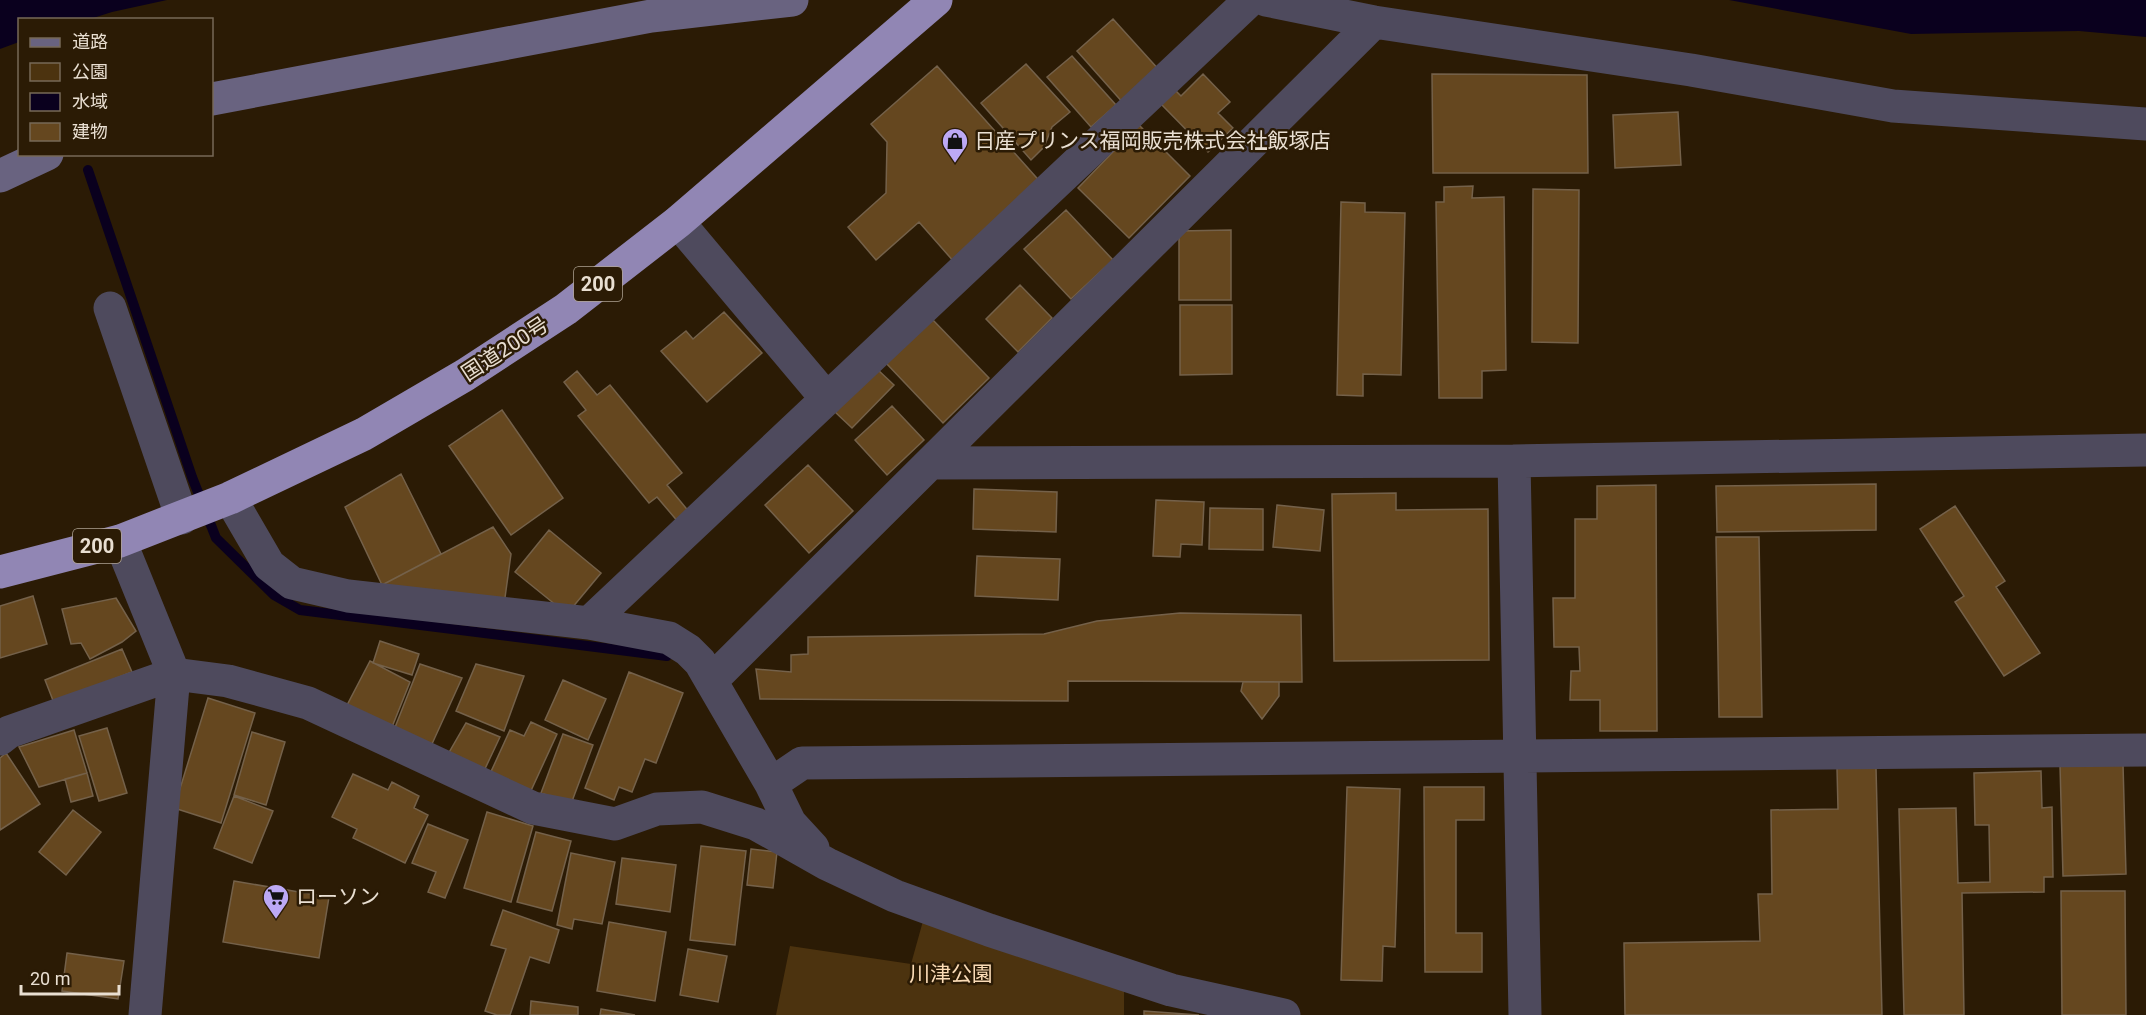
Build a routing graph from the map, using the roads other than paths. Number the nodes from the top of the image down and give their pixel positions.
1 (792, 0) edge
2 (936, 0) edge
3 (1250, 0) edge
4 (1266, 0) edge
5 (1374, 22) junction
6 (213, 99) edge
7 (2146, 124) edge
8 (43, 156) edge
9 (0, 176) edge
10 (678, 222) junction
11 (110, 308) dead end
12 (827, 399) junction
13 (2146, 450) edge
14 (1514, 461) junction
15 (932, 463) junction
16 (205, 508) junction
17 (120, 541) junction
18 (0, 572) edge
19 (589, 623) junction
20 (174, 674) junction
21 (711, 681) junction
22 (3, 731) edge
23 (2146, 750) edge
24 (1521, 755) junction
25 (771, 784) junction
26 (827, 864) junction
27 (145, 1015) edge
28 (1284, 1015) edge
29 (1525, 1015) edge

1 - 6 street
2 - 10 highway, 国道200号 / 200
3 - 12 street
4 - 5 street
5 - 7 street
5 - 15 street
8 - 9 street
10 - 12 street
10 - 16 highway, 国道200号 / 200
11 - 16 street
12 - 19 street
13 - 14 street
14 - 15 street
14 - 24 street
15 - 21 street
16 - 17 highway, 国道200号 / 200
16 - 19 street
17 - 18 highway, 国道200号 / 200
17 - 20 street
19 - 21 street
20 - 22 street
20 - 26 street
20 - 27 street
21 - 25 street
23 - 24 street
24 - 25 street
24 - 29 street
25 - 26 street
26 - 28 street

